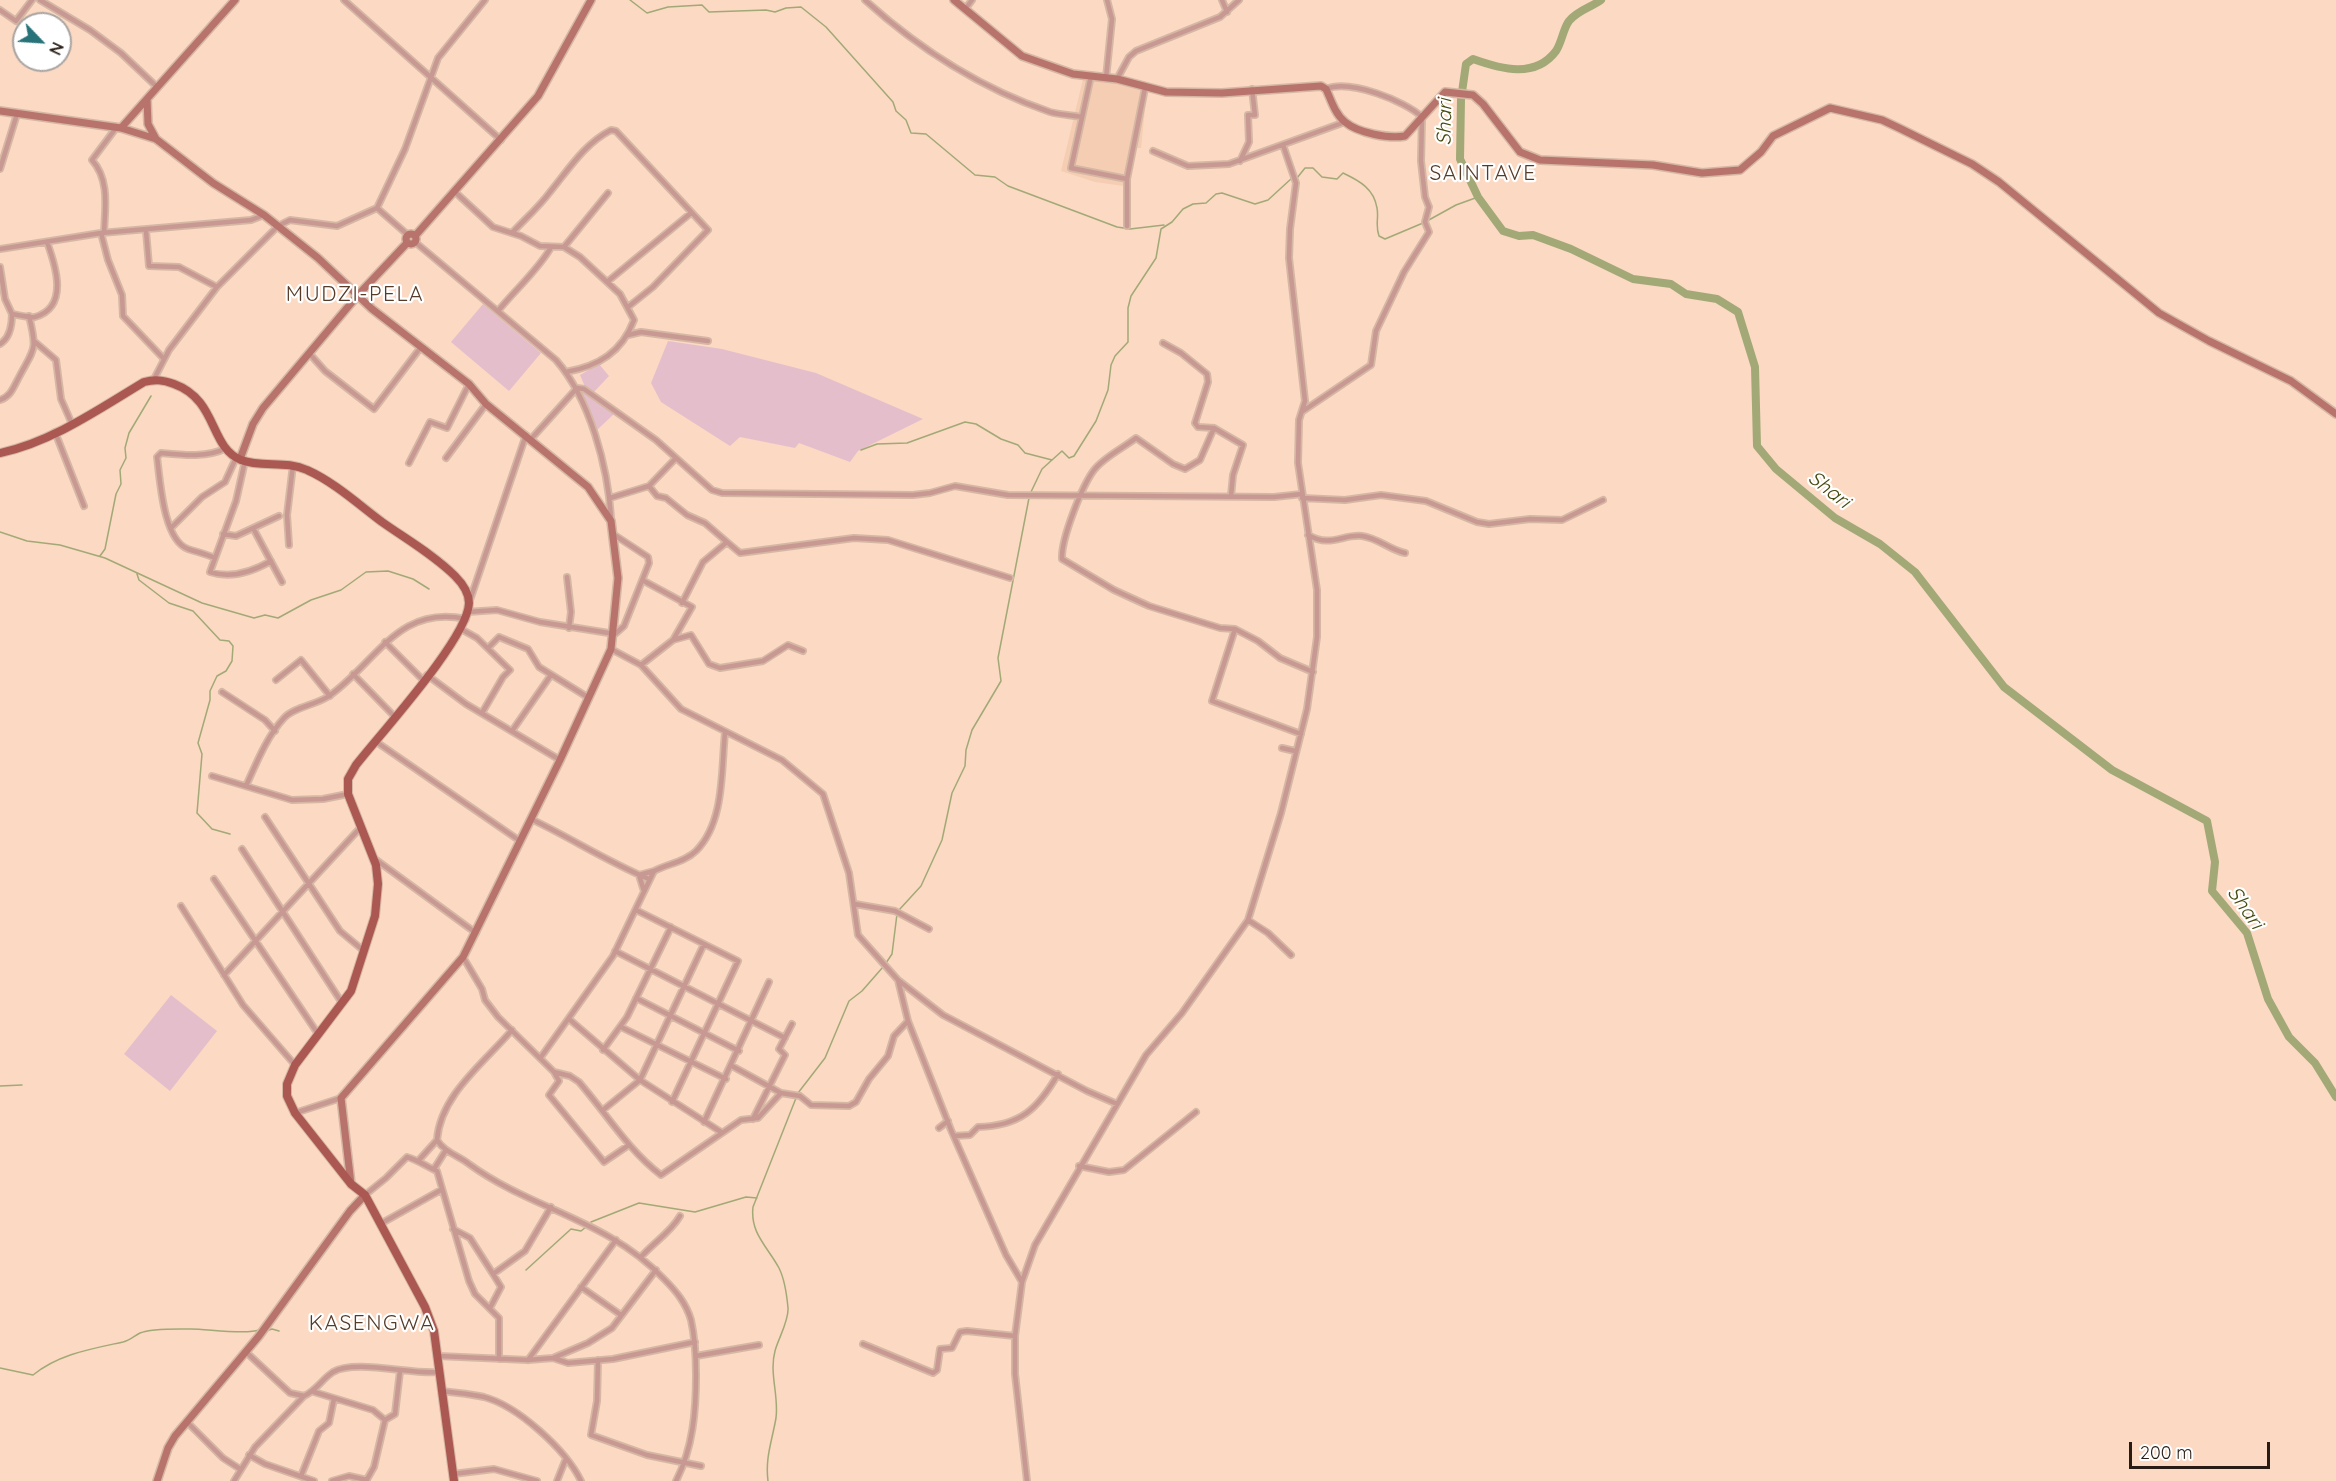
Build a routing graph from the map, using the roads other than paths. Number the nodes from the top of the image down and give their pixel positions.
1 (32, 0) edge
2 (40, 0) edge
3 (236, 0) edge
4 (344, 0) edge
5 (485, 0) edge
6 (591, 0) edge
7 (865, 0) edge
8 (954, 0) edge
9 (972, 0) edge
10 (1107, 0) edge
11 (1222, 0) edge
12 (1239, 0) edge
13 (966, 8) junction
14 (0, 10) edge
15 (1227, 12) junction
16 (1091, 76) junction
17 (431, 78) junction
18 (1106, 78) junction
19 (1117, 79) junction
20 (157, 87) junction
21 (1145, 88) junction
22 (1252, 89) junction
23 (1326, 89) junction
24 (147, 99) junction
25 (0, 111) edge
26 (17, 114) junction
27 (1082, 117) junction
28 (1422, 117) junction
29 (1345, 122) junction
30 (119, 128) junction
31 (156, 139) junction
32 (501, 140) junction
33 (1282, 145) junction
34 (1153, 151) dead end
35 (1240, 161) junction
36 (0, 169) edge
37 (1127, 179) junction
38 (454, 190) junction
39 (608, 192) dead end
40 (378, 208) junction
41 (691, 213) junction
42 (264, 215) junction
43 (278, 226) junction
44 (1127, 226) dead end
45 (146, 231) junction
46 (103, 233) junction
47 (512, 233) junction
48 (411, 239) junction
49 (47, 242) junction
50 (564, 248) junction
51 (0, 249) edge
52 (550, 249) junction
53 (0, 267) edge
54 (607, 282) junction
55 (217, 287) junction
56 (358, 295) junction
57 (628, 307) junction
58 (498, 311) junction
59 (12, 314) junction
60 (28, 316) junction
61 (634, 320) junction
62 (641, 332) junction
63 (628, 335) junction
64 (708, 341) dead end
65 (35, 342) junction
66 (1163, 343) dead end
67 (0, 344) edge
68 (421, 347) junction
69 (309, 353) junction
70 (164, 358) junction
71 (566, 372) junction
72 (154, 379) junction
73 (469, 384) junction
74 (577, 388) junction
75 (0, 400) edge
76 (486, 404) junction
77 (1303, 411) junction
78 (2336, 414) edge
79 (72, 424) junction
80 (1214, 429) junction
81 (55, 432) junction
82 (529, 437) junction
83 (226, 447) junction
84 (0, 453) edge
85 (446, 458) dead end
86 (676, 458) junction
87 (240, 460) junction
88 (409, 463) dead end
89 (293, 465) junction
90 (649, 486) junction
91 (1083, 494) junction
92 (1231, 496) junction
93 (1302, 496) junction
94 (610, 498) junction
95 (1603, 500) dead end
96 (84, 506) dead end
97 (279, 516) dead end
98 (611, 521) junction
99 (171, 528) junction
100 (253, 528) junction
101 (223, 534) junction
102 (613, 534) junction
103 (1308, 535) junction
104 (727, 542) junction
105 (289, 544) dead end
106 (1405, 553) dead end
107 (215, 558) junction
108 (271, 561) junction
109 (567, 577) dead end
110 (1010, 578) dead end
111 (644, 581) junction
112 (282, 582) dead end
113 (469, 602) junction
114 (682, 603) junction
115 (467, 615) junction
116 (569, 628) junction
117 (1235, 628) junction
118 (461, 629) junction
119 (615, 634) junction
120 (673, 640) junction
121 (385, 642) junction
122 (488, 648) junction
123 (611, 649) junction
124 (803, 651) dead end
125 (641, 665) junction
126 (1313, 672) junction
127 (353, 674) junction
128 (551, 675) junction
129 (425, 678) junction
130 (276, 680) dead end
131 (222, 692) dead end
132 (330, 696) junction
133 (589, 698) junction
134 (482, 713) junction
135 (394, 716) junction
136 (275, 731) junction
137 (512, 731) junction
138 (725, 733) junction
139 (1301, 734) junction
140 (375, 741) junction
141 (1282, 748) dead end
142 (1295, 752) junction
143 (560, 760) junction
144 (212, 776) dead end
145 (246, 786) junction
146 (348, 794) junction
147 (265, 817) dead end
148 (531, 819) junction
149 (362, 827) junction
150 (520, 841) junction
151 (242, 849) dead end
152 (373, 857) junction
153 (654, 871) junction
154 (639, 875) junction
155 (214, 879) dead end
156 (650, 879) junction
157 (308, 883) junction
158 (644, 891) junction
159 (855, 904) junction
160 (181, 906) dead end
161 (636, 910) junction
162 (282, 911) junction
163 (1248, 920) junction
164 (671, 927) junction
165 (929, 929) dead end
166 (476, 933) junction
167 (254, 941) junction
168 (704, 944) junction
169 (615, 951) junction
170 (365, 952) junction
171 (1291, 955) dead end
172 (463, 957) junction
173 (650, 969) junction
174 (224, 975) junction
175 (898, 980) junction
176 (769, 982) dead end
177 (684, 987) junction
178 (636, 999) junction
179 (343, 1004) junction
180 (718, 1004) junction
181 (670, 1016) junction
182 (569, 1019) junction
183 (752, 1021) junction
184 (908, 1021) junction
185 (792, 1024) dead end
186 (621, 1028) junction
187 (512, 1030) junction
188 (704, 1033) junction
189 (319, 1035) junction
190 (785, 1038) junction
191 (657, 1045) junction
192 (603, 1050) junction
193 (739, 1051) junction
194 (541, 1057) junction
195 (691, 1062) junction
196 (296, 1065) junction
197 (732, 1066) junction
198 (554, 1072) junction
199 (1058, 1074) junction
200 (726, 1079) junction
201 (640, 1080) junction
202 (771, 1089) junction
203 (781, 1093) junction
204 (341, 1098) junction
205 (672, 1102) junction
206 (1117, 1104) junction
207 (603, 1110) junction
208 (1196, 1112) dead end
209 (295, 1113) junction
210 (753, 1119) junction
211 (948, 1121) junction
212 (704, 1122) junction
213 (939, 1128) dead end
214 (721, 1132) junction
215 (954, 1136) junction
216 (437, 1140) junction
217 (629, 1145) junction
218 (446, 1150) junction
219 (418, 1160) junction
220 (1079, 1166) junction
221 (434, 1169) junction
222 (351, 1184) junction
223 (441, 1190) junction
224 (365, 1195) junction
225 (551, 1206) junction
226 (680, 1216) dead end
227 (382, 1223) junction
228 (453, 1229) junction
229 (616, 1240) junction
230 (641, 1257) junction
231 (656, 1270) junction
232 (493, 1274) junction
233 (1022, 1282) junction
234 (581, 1287) junction
235 (490, 1308) junction
236 (621, 1316) junction
237 (1015, 1336) junction
238 (695, 1342) junction
239 (863, 1344) dead end
240 (759, 1345) dead end
241 (246, 1352) junction
242 (438, 1356) junction
243 (696, 1356) junction
244 (553, 1358) junction
245 (499, 1359) junction
246 (528, 1360) junction
247 (598, 1360) junction
248 (400, 1371) junction
249 (439, 1372) junction
250 (442, 1391) junction
251 (314, 1392) junction
252 (304, 1396) junction
253 (334, 1399) junction
254 (385, 1420) junction
255 (187, 1422) junction
256 (249, 1455) junction
257 (566, 1461) junction
258 (684, 1464) junction
259 (701, 1466) dead end
260 (240, 1469) junction
261 (301, 1476) junction
262 (453, 1478) edge
263 (367, 1480) edge
264 (1027, 1480) edge
265 (157, 1481) edge
266 (234, 1481) edge
267 (314, 1481) edge
268 (332, 1481) edge
269 (534, 1481) edge
270 (557, 1481) edge
271 (581, 1481) edge
272 (676, 1481) edge
273 (1019, 1481) edge

1 - 14 street
2 - 20 street
3 - 20 street
4 - 17 street
5 - 17 street
6 - 32 street
7 - 27 street
8 - 13 street
9 - 13 street
10 - 18 street
11 - 15 street
12 - 15 street
13 - 16 street
15 - 19 street
16 - 18 street
16 - 27 street
17 - 32 street
17 - 40 street
18 - 19 street
19 - 21 street
20 - 24 street
21 - 22 street
21 - 37 street
22 - 23 street
22 - 35 street
23 - 28 street
23 - 29 street
24 - 30 street
24 - 31 street
25 - 26 street
26 - 30 street
26 - 36 street
27 - 37 street
28 - 29 street
28 - 77 street
28 - 78 street
29 - 33 street
30 - 31 street
30 - 46 street
31 - 42 street
32 - 38 street
33 - 35 street
33 - 77 street
34 - 35 street
37 - 44 street
38 - 47 street
38 - 48 street
39 - 50 street
40 - 43 street
40 - 48 street
41 - 47 street
41 - 54 street
41 - 57 street
42 - 43 street
42 - 45 street
43 - 55 street
43 - 56 street
45 - 46 street
45 - 55 street
46 - 49 street
46 - 70 street
47 - 52 street
48 - 56 street
48 - 58 street
49 - 51 street
49 - 60 street
50 - 52 street
50 - 54 street
52 - 58 street
53 - 59 street
54 - 57 street
55 - 70 street
56 - 68 street
56 - 69 street
57 - 61 street
58 - 71 street
59 - 60 street
59 - 67 street
60 - 65 street
61 - 62 street
61 - 63 street
62 - 63 street
62 - 64 street
63 - 71 street
65 - 75 street
65 - 79 street
66 - 80 street
68 - 69 street
68 - 73 street
69 - 87 street
70 - 72 street
71 - 74 street
72 - 79 main road
72 - 83 main road
73 - 76 street
73 - 88 street
74 - 82 street
74 - 86 street
74 - 94 street
76 - 82 street
76 - 85 street
77 - 93 street
79 - 81 main road
80 - 91 street
80 - 92 street
81 - 84 main road
81 - 96 street
82 - 98 street
82 - 113 street
83 - 87 main road
83 - 99 street
86 - 90 street
86 - 91 street
87 - 89 main road
87 - 99 street
87 - 101 street
89 - 105 street
89 - 113 main road
90 - 94 street
90 - 104 street
91 - 92 street
91 - 117 street
92 - 93 street
93 - 95 street
93 - 103 street
94 - 98 street
97 - 100 street
98 - 102 street
99 - 107 street
100 - 101 street
100 - 108 street
101 - 107 street
102 - 111 street
102 - 119 street
103 - 106 street
103 - 126 street
104 - 110 street
104 - 114 street
107 - 108 street
108 - 112 street
109 - 116 street
111 - 114 street
111 - 119 street
113 - 115 main road
114 - 120 street
115 - 116 street
115 - 118 main road
115 - 121 street
116 - 119 street
117 - 126 street
117 - 139 street
118 - 122 street
118 - 129 main road
119 - 123 street
120 - 124 street
120 - 125 street
121 - 127 street
121 - 129 street
122 - 128 street
122 - 134 street
123 - 125 street
123 - 133 street
125 - 138 street
126 - 139 street
127 - 132 street
127 - 135 street
128 - 133 street
128 - 137 street
129 - 134 street
129 - 135 main road
130 - 132 street
131 - 136 street
132 - 136 street
133 - 143 street
134 - 137 street
135 - 140 main road
136 - 145 street
137 - 143 street
138 - 153 street
138 - 159 street
139 - 142 street
140 - 146 main road
140 - 150 street
141 - 142 street
142 - 163 street
143 - 148 street
144 - 145 street
145 - 146 street
146 - 149 main road
147 - 157 street
148 - 150 street
148 - 154 street
149 - 152 main road
149 - 157 street
150 - 166 street
151 - 162 street
152 - 166 street
152 - 170 main road
153 - 154 street
153 - 156 street
154 - 156 street
154 - 158 street
155 - 167 street
156 - 158 street
157 - 162 street
157 - 170 street
158 - 161 street
159 - 165 street
159 - 175 street
160 - 174 street
161 - 164 street
161 - 169 street
162 - 167 street
162 - 179 street
163 - 171 street
163 - 206 street
164 - 168 street
164 - 173 street
166 - 172 street
167 - 174 street
167 - 189 street
168 - 177 street
168 - 180 street
169 - 173 street
169 - 182 street
170 - 179 main road
172 - 187 street
172 - 204 street
173 - 177 street
173 - 178 street
174 - 196 street
175 - 184 street
175 - 199 street
176 - 183 street
177 - 180 street
177 - 181 street
178 - 181 street
178 - 186 street
179 - 189 main road
180 - 183 street
180 - 188 street
181 - 188 street
181 - 191 street
182 - 192 street
182 - 194 street
183 - 190 street
183 - 193 street
184 - 203 street
184 - 211 street
185 - 190 street
186 - 191 street
186 - 192 street
187 - 194 street
187 - 216 street
188 - 193 street
188 - 195 street
189 - 196 main road
190 - 202 street
191 - 195 street
191 - 201 street
192 - 201 street
193 - 197 street
194 - 198 street
195 - 200 street
195 - 205 street
196 - 209 main road
197 - 200 street
197 - 202 street
198 - 207 street
198 - 217 street
199 - 206 street
199 - 215 street
200 - 212 street
201 - 205 street
201 - 207 street
202 - 203 street
202 - 210 street
203 - 210 street
204 - 209 street
204 - 222 street
205 - 212 street
206 - 220 street
207 - 217 street
208 - 220 street
209 - 222 main road
210 - 214 street
211 - 213 street
211 - 215 street
212 - 214 street
214 - 217 street
215 - 233 street
216 - 218 street
216 - 219 street
218 - 221 street
218 - 225 street
219 - 221 street
219 - 224 street
220 - 233 street
221 - 223 street
222 - 224 main road
223 - 227 street
223 - 228 street
224 - 227 main road
224 - 241 street
225 - 229 street
225 - 232 street
226 - 230 street
227 - 242 main road
228 - 232 street
228 - 235 street
229 - 230 street
229 - 234 street
230 - 231 street
231 - 236 street
231 - 238 street
232 - 235 street
233 - 237 street
234 - 236 street
234 - 246 street
235 - 245 street
236 - 244 street
237 - 239 street
237 - 264 street
238 - 243 street
238 - 247 street
240 - 243 street
241 - 252 street
241 - 255 street
242 - 245 street
242 - 249 main road
243 - 258 street
244 - 246 street
244 - 247 street
245 - 246 street
247 - 258 street
248 - 249 street
248 - 251 street
248 - 254 street
249 - 250 main road
250 - 257 street
250 - 262 main road
251 - 252 street
251 - 253 street
252 - 256 street
253 - 254 street
253 - 261 street
254 - 263 street
255 - 260 street
255 - 265 street
256 - 260 street
256 - 261 street
257 - 270 street
257 - 271 street
258 - 259 street
258 - 272 street
260 - 266 street
261 - 267 street
262 - 269 street
263 - 268 street
264 - 273 street

